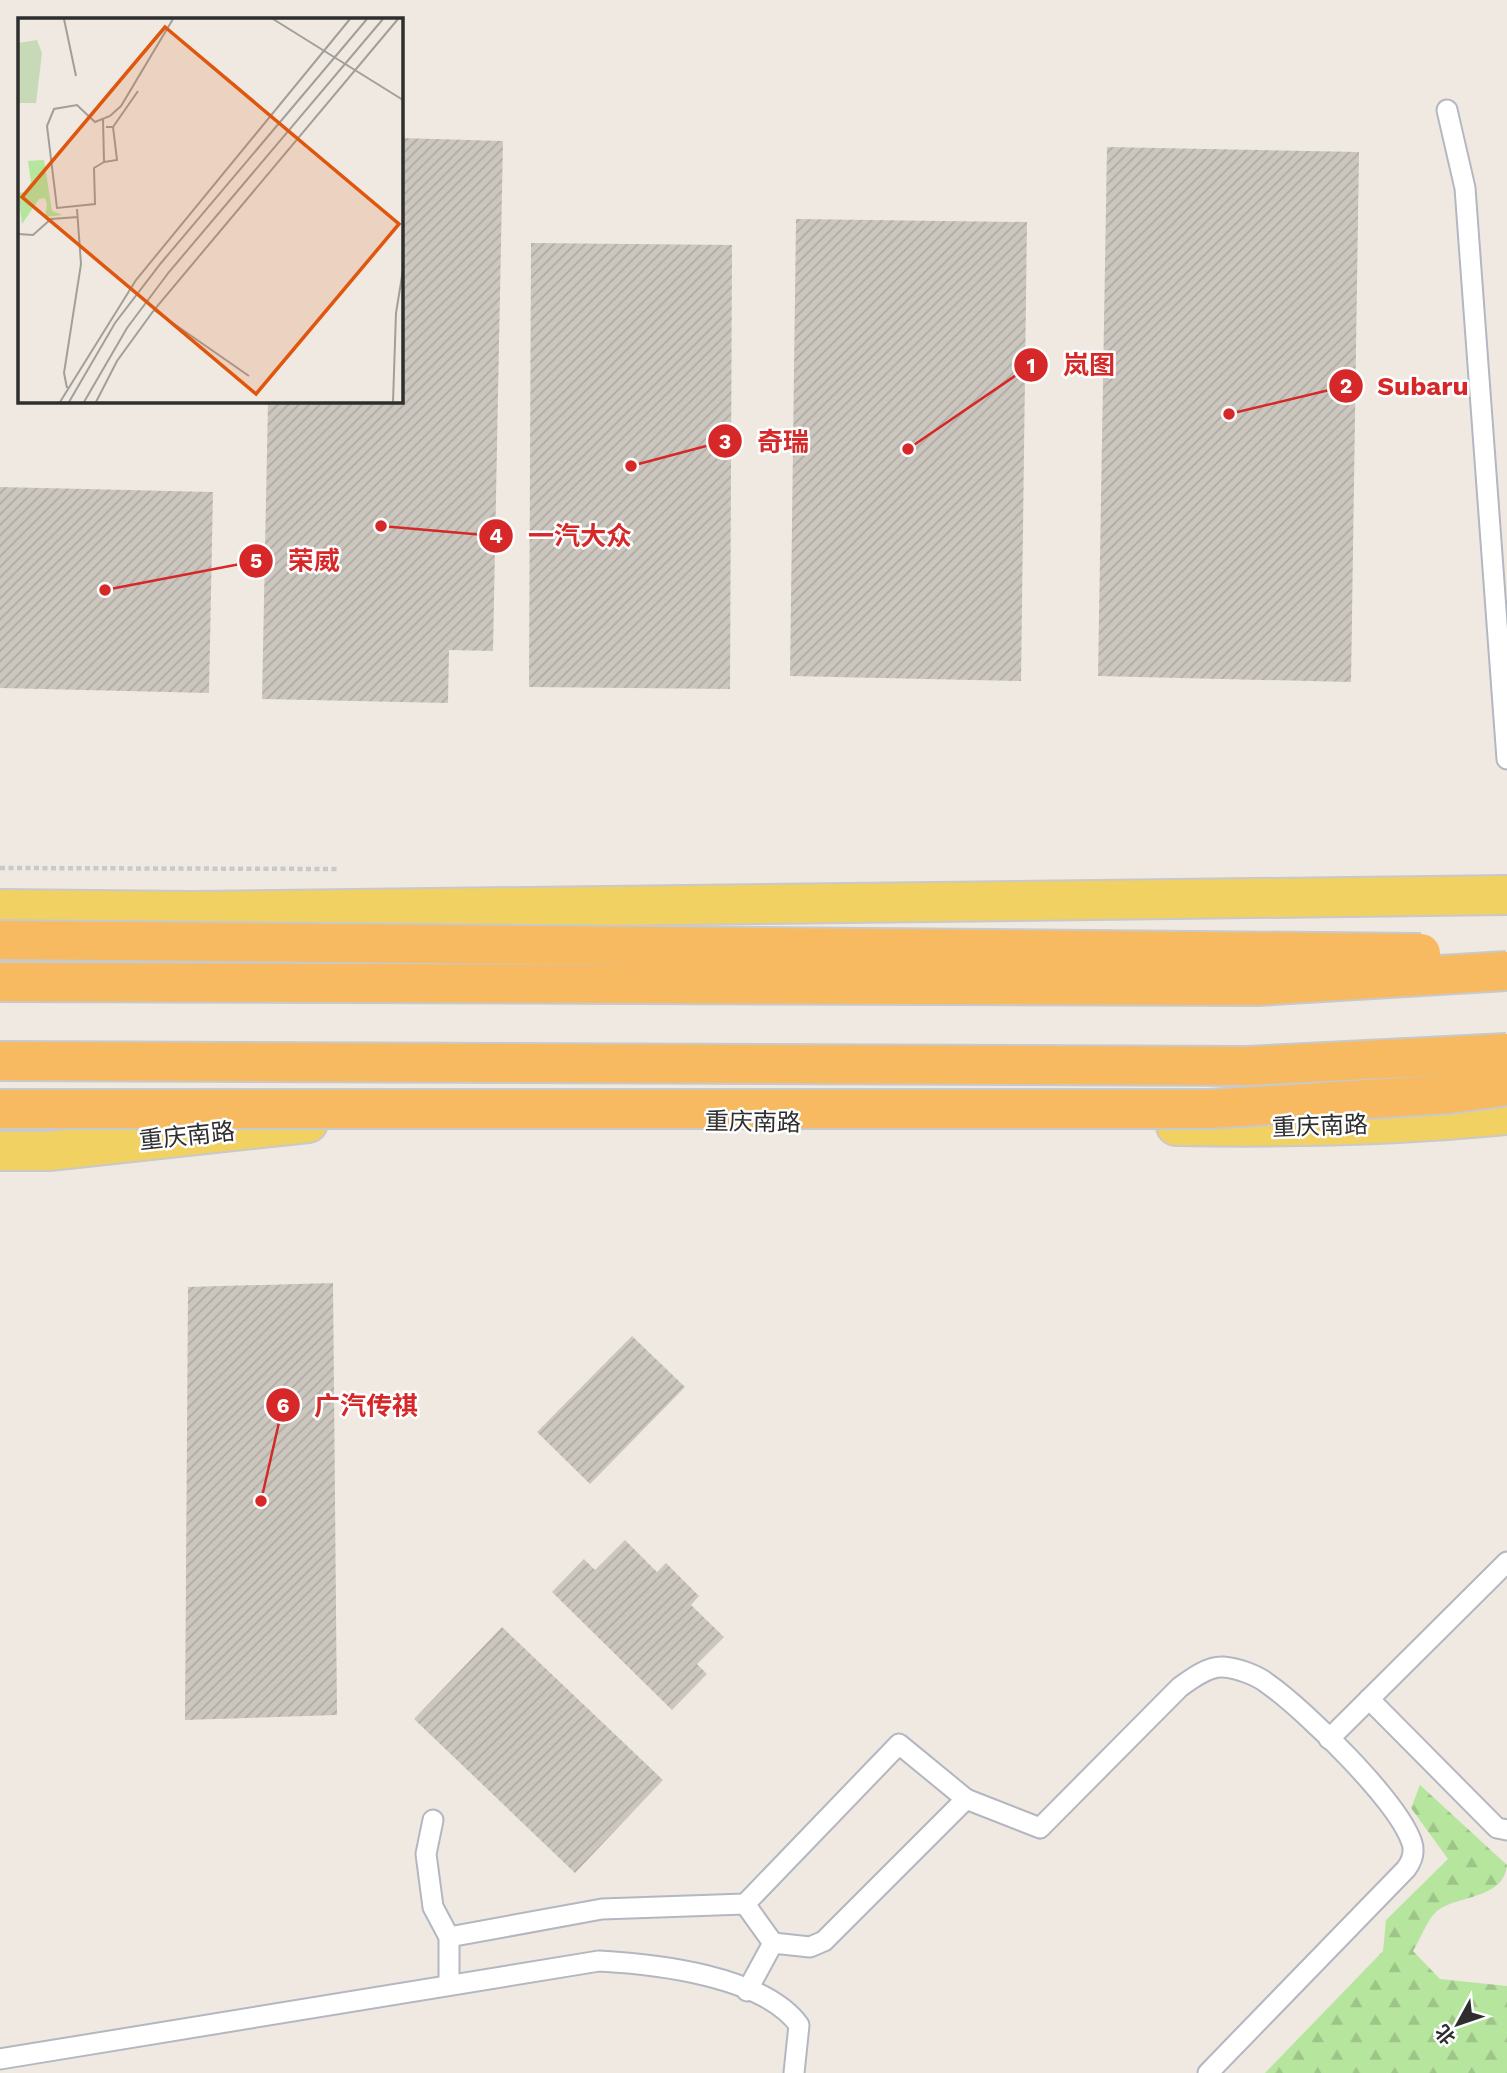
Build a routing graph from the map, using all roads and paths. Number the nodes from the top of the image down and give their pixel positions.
1 (1447, 110) dead end
2 (1507, 759) edge
3 (1507, 895) edge
4 (0, 909) edge
5 (0, 940) edge
6 (1507, 954) edge
7 (1507, 971) edge
8 (0, 982) edge
9 (1507, 1054) edge
10 (0, 1061) edge
11 (1507, 1086) edge
12 (0, 1109) edge
13 (1507, 1115) edge
14 (0, 1150) edge
15 (1507, 1562) edge
16 (1369, 1699) junction
17 (1329, 1739) junction
18 (966, 1799) junction
19 (433, 1820) dead end
20 (1507, 1830) edge
21 (745, 1904) junction
22 (449, 1937) junction
23 (773, 1943) junction
24 (450, 1985) junction
25 (747, 1991) junction
26 (0, 2059) edge
27 (794, 2073) edge
28 (1208, 2073) edge

1 - 2 lane
3 - 4 main road
5 - 6 highway, bridge
7 - 8 highway, bridge
9 - 10 highway, bridge
11 - 12 highway, bridge
13 - 14 main road, 重庆南路
15 - 16 lane
16 - 17 lane
16 - 20 lane
17 - 18 lane
17 - 28 lane
18 - 21 lane
18 - 23 lane
19 - 22 lane
21 - 22 lane
21 - 23 lane
22 - 24 lane
23 - 25 lane
24 - 25 lane
24 - 26 lane
25 - 27 lane

